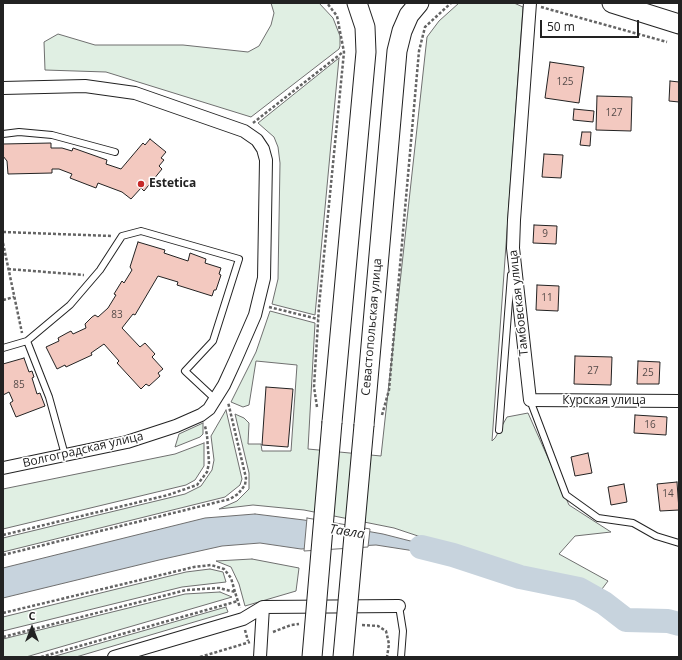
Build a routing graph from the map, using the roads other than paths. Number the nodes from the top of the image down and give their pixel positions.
1 (357, 3) edge
2 (419, 3) edge
3 (530, 3) edge
4 (612, 3) edge
5 (679, 24) edge
6 (3, 88) edge
7 (3, 134) edge
8 (115, 152) dead end
9 (514, 248) junction
10 (25, 342) junction
11 (3, 348) edge
12 (215, 400) junction
13 (530, 400) junction
14 (679, 401) edge
15 (500, 430) dead end
16 (65, 455) junction
17 (3, 468) edge
18 (679, 543) edge
19 (263, 606) junction
20 (399, 606) joint
21 (114, 657) edge
22 (260, 657) edge
23 (312, 657) edge
24 (343, 657) edge
25 (401, 657) edge

1 - 23 main road, bridge
2 - 24 main road, Севастопольская улица, bridge
3 - 9 street, Тамбовская улица
4 - 5 main road
6 - 12 street, Волгоградская улица
7 - 8 lane
9 - 13 street, Тамбовская улица
9 - 15 lane
10 - 11 lane
10 - 12 lane
10 - 16 lane
12 - 16 street, Волгоградская улица
13 - 14 street, Курская улица
13 - 18 lane, Тамбовская улица
16 - 17 street, Волгоградская улица
19 - 20 street
19 - 21 street
19 - 22 street
20 - 25 lane

